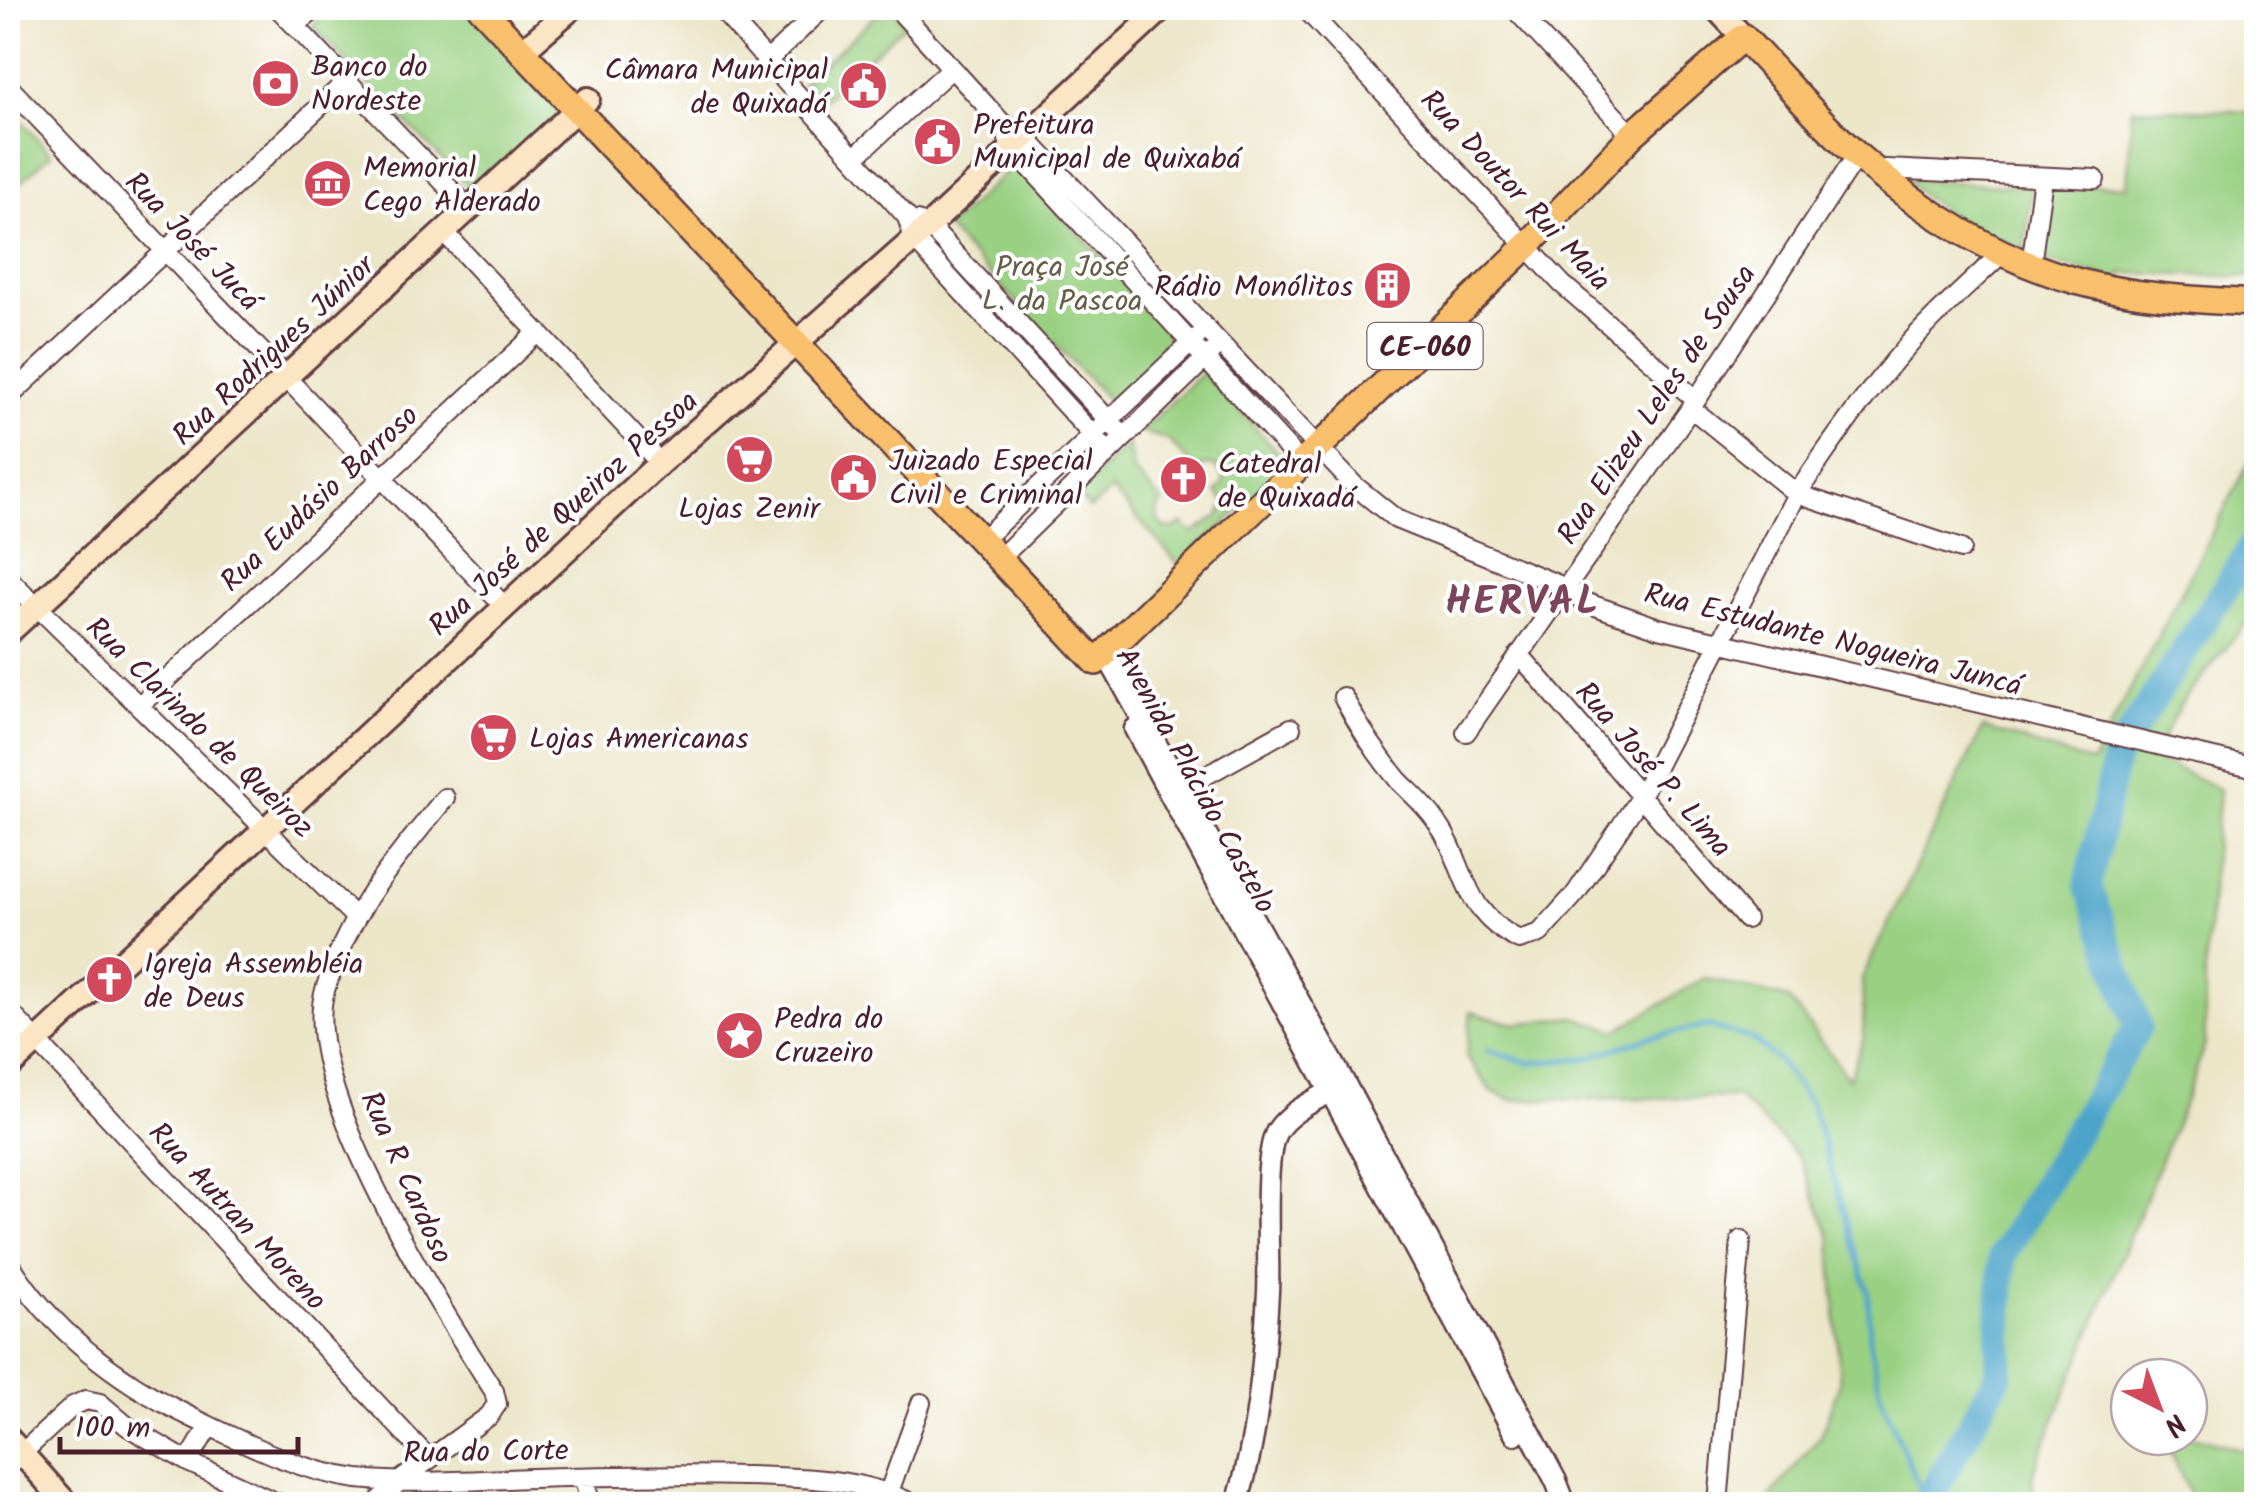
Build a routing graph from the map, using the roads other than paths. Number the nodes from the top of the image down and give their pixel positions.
1 (278, 8) edge
2 (316, 8) edge
3 (481, 8) edge
4 (501, 8) edge
5 (572, 8) edge
6 (720, 8) edge
7 (824, 8) edge
8 (897, 8) edge
9 (1163, 8) edge
10 (1306, 8) edge
11 (1514, 8) edge
12 (1716, 8) edge
13 (296, 26) junction
14 (1744, 38) junction
15 (528, 46) junction
16 (767, 61) junction
17 (952, 68) junction
18 (349, 79) junction
19 (8, 86) edge
20 (582, 104) junction
21 (1632, 136) junction
22 (1018, 142) junction
23 (855, 157) junction
24 (1867, 164) junction
25 (2043, 178) junction
26 (2095, 179) dead end
27 (470, 210) junction
28 (916, 227) junction
29 (444, 232) junction
30 (1527, 246) junction
31 (165, 252) junction
32 (2002, 252) junction
33 (2031, 264) junction
34 (2256, 303) edge
35 (1207, 328) junction
36 (538, 332) junction
37 (803, 339) junction
38 (1222, 342) junction
39 (1190, 344) junction
40 (1205, 359) junction
41 (287, 378) junction
42 (8, 398) edge
43 (1693, 403) junction
44 (1108, 420) junction
45 (1092, 435) junction
46 (1124, 436) junction
47 (1108, 452) junction
48 (1312, 456) junction
49 (660, 463) junction
50 (382, 476) junction
51 (1796, 494) junction
52 (996, 544) junction
53 (1961, 549) dead end
54 (8, 578) edge
55 (1564, 586) junction
56 (36, 606) junction
57 (505, 606) junction
58 (8, 633) edge
59 (1719, 644) junction
60 (1519, 654) junction
61 (1101, 658) junction
62 (1343, 696) dead end
63 (140, 705) junction
64 (1291, 728) dead end
65 (1466, 732) dead end
66 (1157, 756) junction
67 (2256, 768) edge
68 (1182, 788) junction
69 (1641, 796) junction
70 (445, 798) dead end
71 (264, 828) junction
72 (1237, 904) junction
73 (354, 916) junction
74 (1746, 919) dead end
75 (8, 1010) edge
76 (37, 1042) junction
77 (8, 1068) edge
78 (1337, 1087) junction
79 (1741, 1240) dead end
80 (8, 1260) edge
81 (1474, 1347) junction
82 (921, 1403) dead end
83 (208, 1426) junction
84 (12, 1452) edge
85 (429, 1460) junction
86 (188, 1462) junction
87 (583, 1477) junction
88 (400, 1480) junction
89 (889, 1492) junction
90 (67, 1504) edge
91 (279, 1504) edge
92 (376, 1504) edge
93 (591, 1504) edge
94 (913, 1504) edge
95 (1237, 1504) edge
96 (1557, 1504) edge
97 (1565, 1504) edge
98 (1718, 1504) edge

1 - 13 street
2 - 13 street
3 - 15 main road, Avenida Plácido Castelo
4 - 15 main road, Avenida Plácido Castelo
5 - 15 main road
6 - 16 street
7 - 16 street
8 - 17 street
9 - 22 main road, Rua José de Queiroz Pessoa
10 - 30 street, Rua Doutor Rui Maia
11 - 21 street
12 - 14 main road
13 - 18 street
14 - 21 main road, CE-060
14 - 24 main road
15 - 20 main road, Avenida Plácido Castelo
16 - 23 street
17 - 22 street
17 - 23 street
18 - 27 street
18 - 31 street
19 - 31 street, Rua José Jucá
20 - 27 main road, Rua Rodrigues Júnior
20 - 37 main road, Avenida Plácido Castelo
21 - 30 main road, CE-060
22 - 28 main road, Rua José de Queiroz Pessoa
22 - 35 street
22 - 39 street
23 - 28 street
24 - 25 street
24 - 32 main road
24 - 43 street, Rua Elizeu Leles de Sousa
25 - 26 street
25 - 33 street
27 - 29 main road, Rua Rodrigues Júnior
28 - 37 main road, Rua José de Queiroz Pessoa
28 - 44 street
28 - 45 street
29 - 36 street
29 - 41 main road, Rua Rodrigues Júnior
30 - 43 street, Rua Doutor Rui Maia
30 - 48 main road, CE-060
31 - 41 street, Rua José Jucá
31 - 42 street
32 - 33 main road
32 - 51 street
33 - 34 main road
35 - 38 street
35 - 39 street
36 - 49 street
36 - 50 street, Rua Eudásio Barroso
37 - 49 main road, Rua José de Queiroz Pessoa
37 - 52 main road, Avenida Plácido Castelo
38 - 40 street
38 - 48 street
39 - 40 street
39 - 44 street
40 - 46 street
40 - 48 street
41 - 50 street, Rua José Jucá
41 - 56 main road, Rua Rodrigues Júnior
43 - 51 street, Rua Doutor Rui Maia
43 - 55 street, Rua Elizeu Leles de Sousa
44 - 45 street
44 - 46 street
45 - 47 street
45 - 52 street
46 - 47 street
47 - 52 street
48 - 55 street, Rua Estudante Nogueira Juncá
48 - 61 main road, CE-060
49 - 57 main road, Rua José de Queiroz Pessoa
50 - 57 street, Rua José Jucá
50 - 63 street, Rua Eudásio Barroso
51 - 53 street, Rua Doutor Rui Maia
51 - 59 street
52 - 61 main road, Avenida Plácido Castelo
54 - 56 street, Rua Clarindo de Queiroz
55 - 59 street, Rua Estudante Nogueira Juncá
55 - 60 street, Rua Elizeu Leles de Sousa
56 - 58 main road, Rua Rodrigues Júnior
56 - 63 street, Rua Clarindo de Queiroz
57 - 71 main road, Rua José de Queiroz Pessoa
59 - 67 street, Rua Estudante Nogueira Juncá
59 - 69 street
60 - 65 street, Rua Elizeu Leles de Sousa
60 - 69 street, Rua José P. Lima
61 - 66 street, Avenida Plácido Castelo
62 - 69 street
63 - 71 street, Rua Clarindo de Queiroz
64 - 68 street
66 - 68 street, Avenida Plácido Castelo
66 - 72 street, Avenida Plácido Castelo
68 - 72 street, Avenida Plácido Castelo
69 - 74 street, Rua José P. Lima
70 - 73 street, Rua R Cardoso
71 - 73 street, Rua Clarindo de Queiroz
71 - 76 main road, Rua José de Queiroz Pessoa
72 - 78 street, Avenida Plácido Castelo
73 - 85 street, Rua R Cardoso
75 - 76 street, Rua Autran Moreno
76 - 77 main road, Rua José de Queiroz Pessoa
76 - 85 street, Rua Autran Moreno
78 - 81 street, Avenida Plácido Castelo
78 - 95 street
79 - 98 street
80 - 83 street, Rua do Corte
81 - 96 street, Avenida Plácido Castelo
81 - 97 street, Avenida Plácido Castelo
82 - 89 street
83 - 86 street
83 - 88 street, Rua do Corte
84 - 86 street
84 - 90 main road
85 - 88 street
86 - 91 street
87 - 88 street, Rua do Corte
87 - 89 street, Rua do Corte
87 - 93 street
88 - 92 street
89 - 94 street, Rua do Corte

